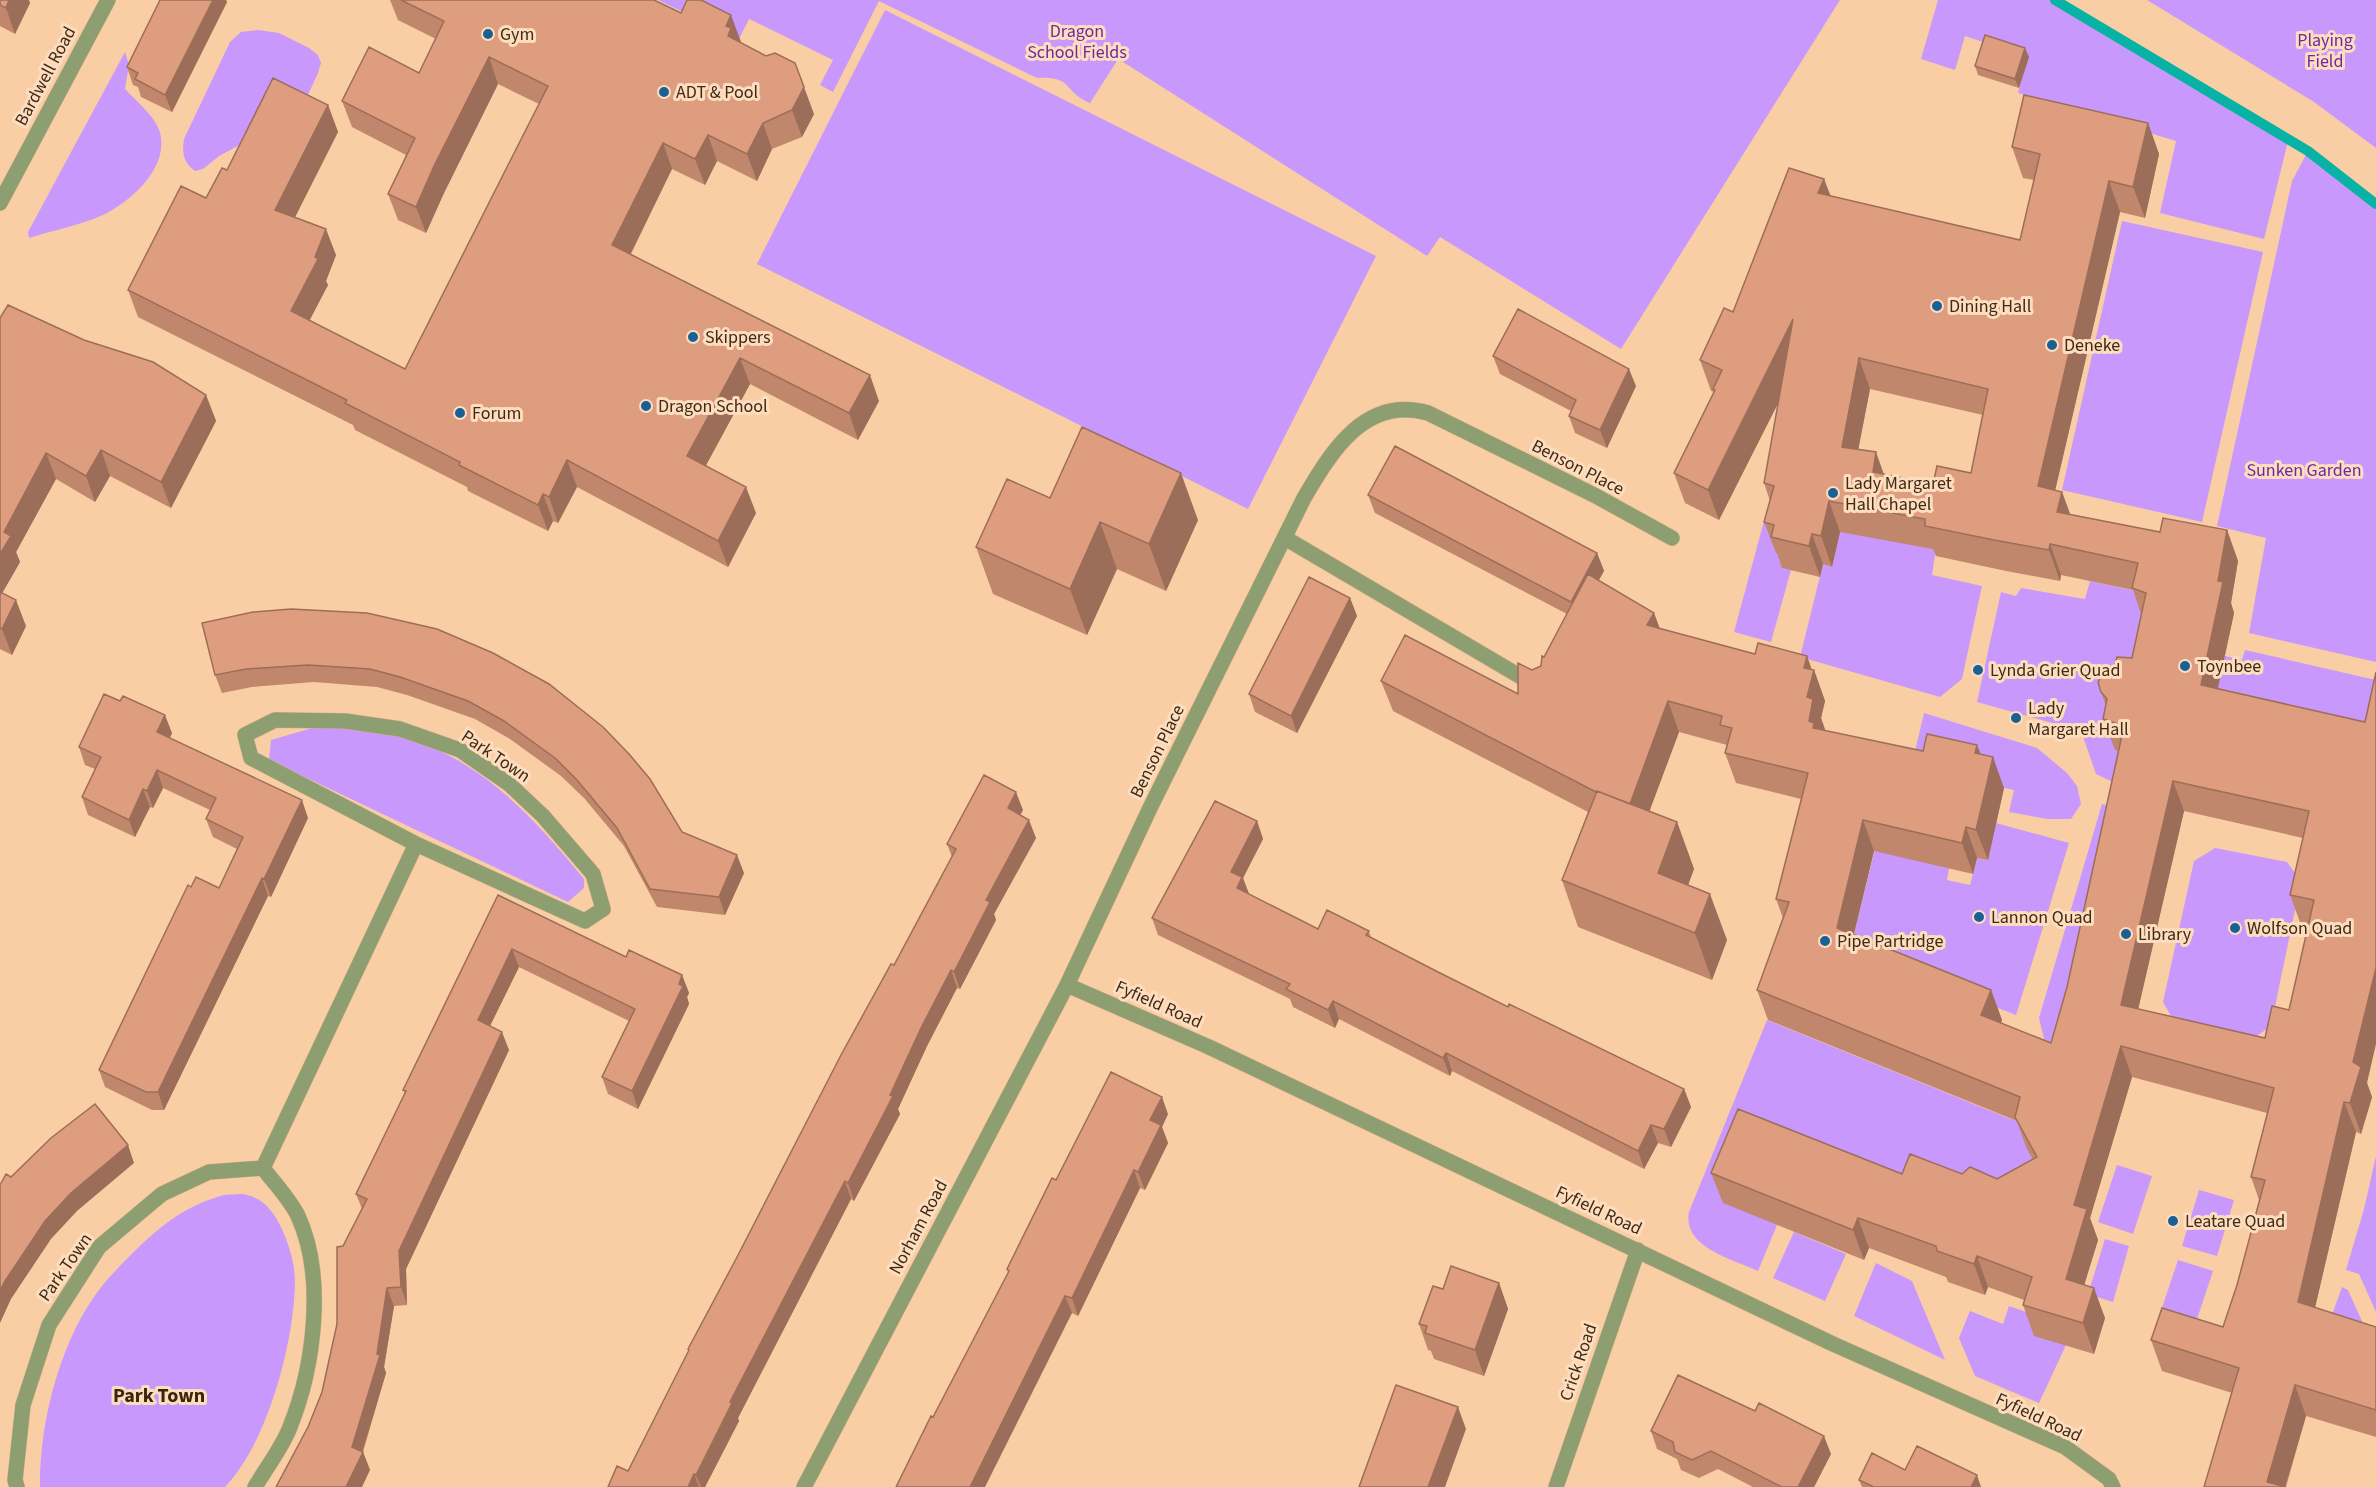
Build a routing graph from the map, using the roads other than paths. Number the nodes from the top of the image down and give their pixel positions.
1 (108, 0) edge
2 (0, 203) edge
3 (1286, 538) junction
4 (1672, 538) dead end
5 (1544, 691) edge
6 (416, 843) junction
7 (1067, 985) junction
8 (263, 1168) junction
9 (1638, 1250) junction
10 (2111, 1483) edge
11 (17, 1487) edge
12 (255, 1487) edge
13 (804, 1487) edge
14 (1556, 1487) edge

1 - 2 street, Bardwell Road
3 - 4 street, Benson Place
3 - 5 street
3 - 7 street, Benson Place
6 - 6 street, Park Town
6 - 8 street
7 - 9 street, Fyfield Road
7 - 13 street, Norham Road
8 - 11 street, Park Town
8 - 12 street
9 - 10 street, Fyfield Road
9 - 14 street, Crick Road

